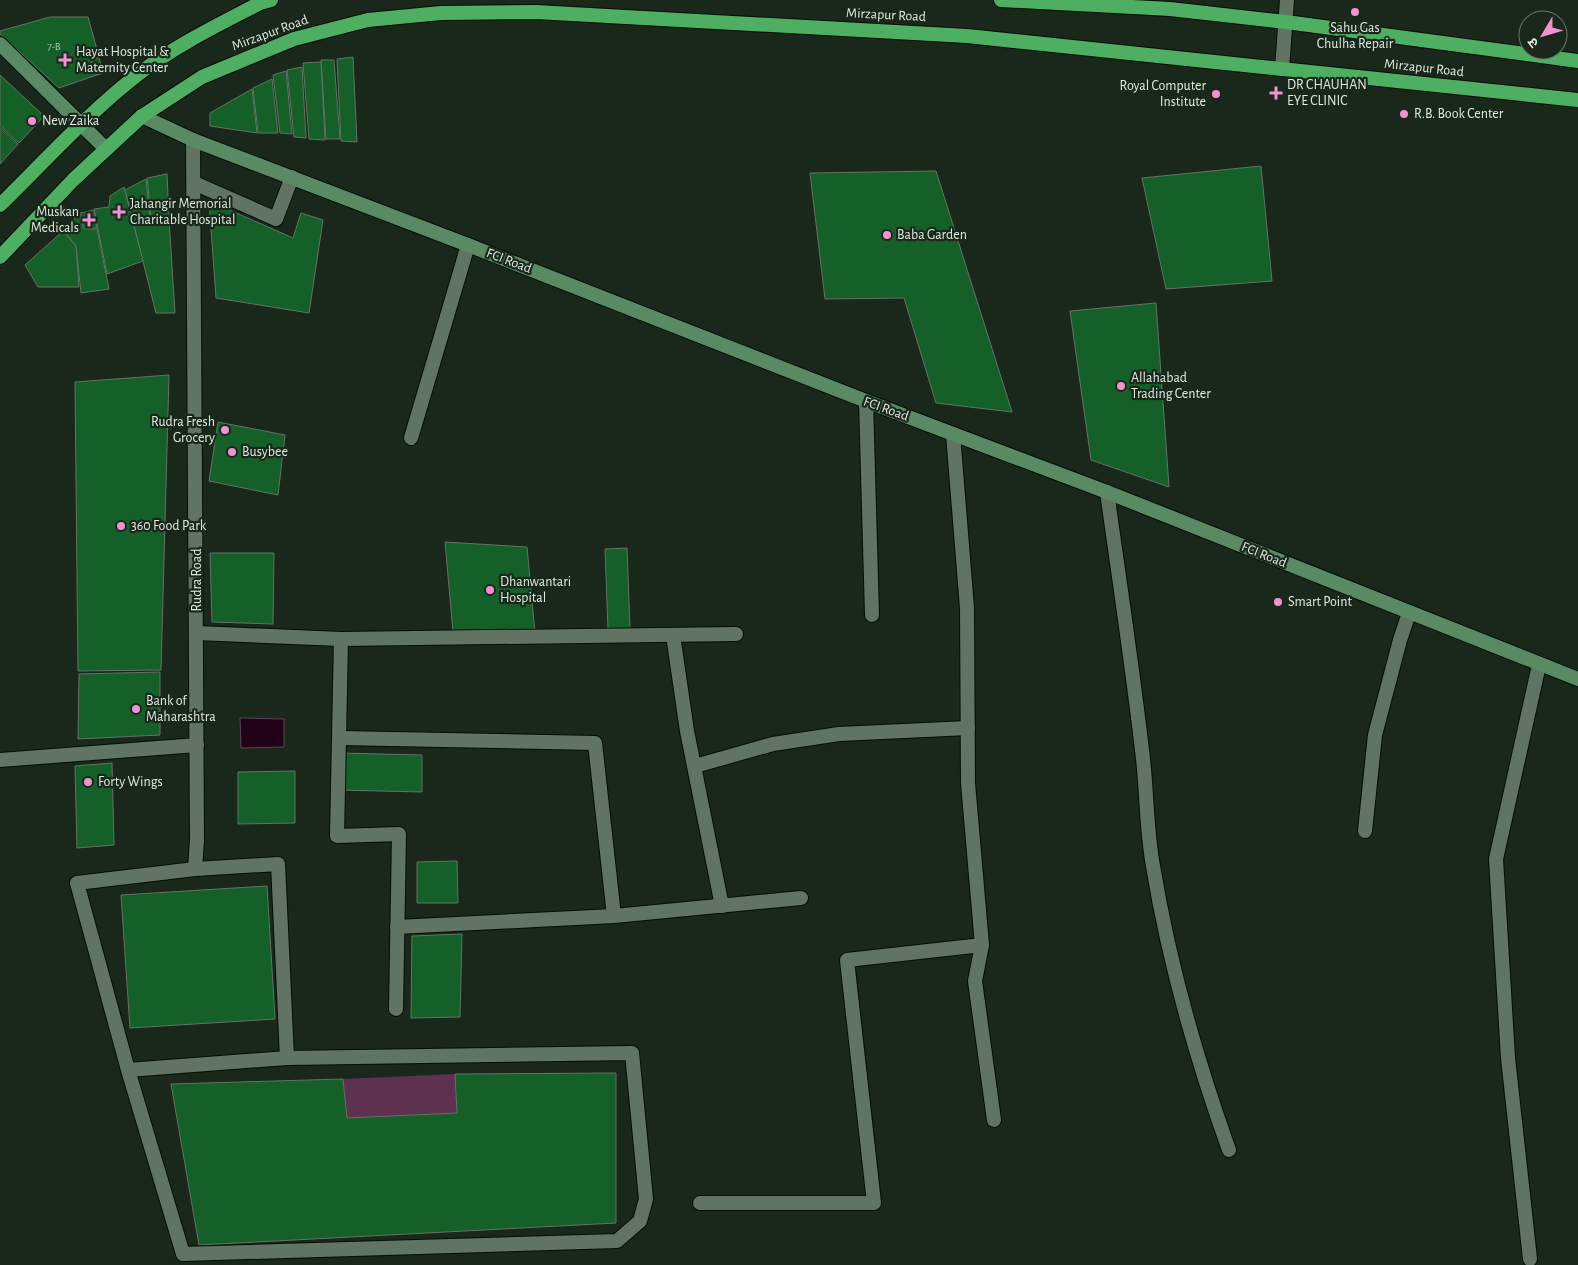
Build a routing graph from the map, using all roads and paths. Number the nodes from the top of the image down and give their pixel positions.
1 (271, 0) edge
2 (1002, 0) edge
3 (1007, 0) edge
4 (1287, 0) edge
5 (1170, 4) edge
6 (1286, 22) junction
7 (0, 44) edge
8 (1578, 61) edge
9 (1282, 69) junction
10 (1578, 100) edge
11 (142, 116) junction
12 (81, 124) junction
13 (193, 140) junction
14 (106, 149) junction
15 (292, 177) junction
16 (194, 183) junction
17 (0, 205) edge
18 (468, 245) junction
19 (0, 257) edge
20 (866, 401) junction
21 (953, 434) junction
22 (411, 438) dead end
23 (1107, 492) junction
24 (1409, 613) junction
25 (872, 615) dead end
26 (197, 633) junction
27 (736, 634) dead end
28 (673, 635) junction
29 (341, 639) junction
30 (1538, 664) junction
31 (1578, 679) edge
32 (968, 728) junction
33 (339, 738) junction
34 (197, 745) junction
35 (0, 760) edge
36 (695, 766) junction
37 (1365, 830) dead end
38 (195, 869) junction
39 (801, 898) dead end
40 (722, 906) junction
41 (614, 916) junction
42 (397, 927) junction
43 (982, 945) junction
44 (396, 1010) dead end
45 (287, 1058) junction
46 (128, 1070) junction
47 (994, 1120) dead end
48 (1229, 1150) dead end
49 (700, 1203) dead end
50 (1530, 1259) dead end

1 - 12 highway, Mirzapur Road
2 - 3 highway, Mirzapur Road
3 - 5 highway, Mirzapur Road
4 - 6 street
5 - 6 highway, Mirzapur Road
6 - 8 highway, Mirzapur Road
6 - 9 street
7 - 12 main road
9 - 10 highway, Mirzapur Road
9 - 11 highway, Mirzapur Road
11 - 13 main road, FCI Road
11 - 14 highway, Mirzapur Road
12 - 14 main road
12 - 17 highway, Mirzapur Road
13 - 15 main road, FCI Road
13 - 16 street, Rudra Road
14 - 19 highway, Mirzapur Road
15 - 16 street
15 - 18 main road, FCI Road
16 - 26 street, Rudra Road
18 - 20 main road, FCI Road
18 - 22 street
20 - 21 main road, FCI Road
20 - 25 street
21 - 23 main road, FCI Road
21 - 32 street
23 - 24 main road, FCI Road
23 - 48 street
24 - 30 main road, FCI Road
24 - 37 street
26 - 29 street
26 - 34 street, Rudra Road
27 - 28 street
28 - 29 street
28 - 36 street
29 - 33 street
30 - 31 main road, FCI Road
30 - 50 street
32 - 36 street
32 - 43 street
33 - 41 street
33 - 42 street
34 - 35 street
34 - 38 street, Rudra Road
36 - 40 street
38 - 45 street
38 - 46 street
39 - 40 street
40 - 41 street
41 - 42 street
42 - 44 street
43 - 47 street
43 - 49 street
45 - 46 street
45 - 46 street

